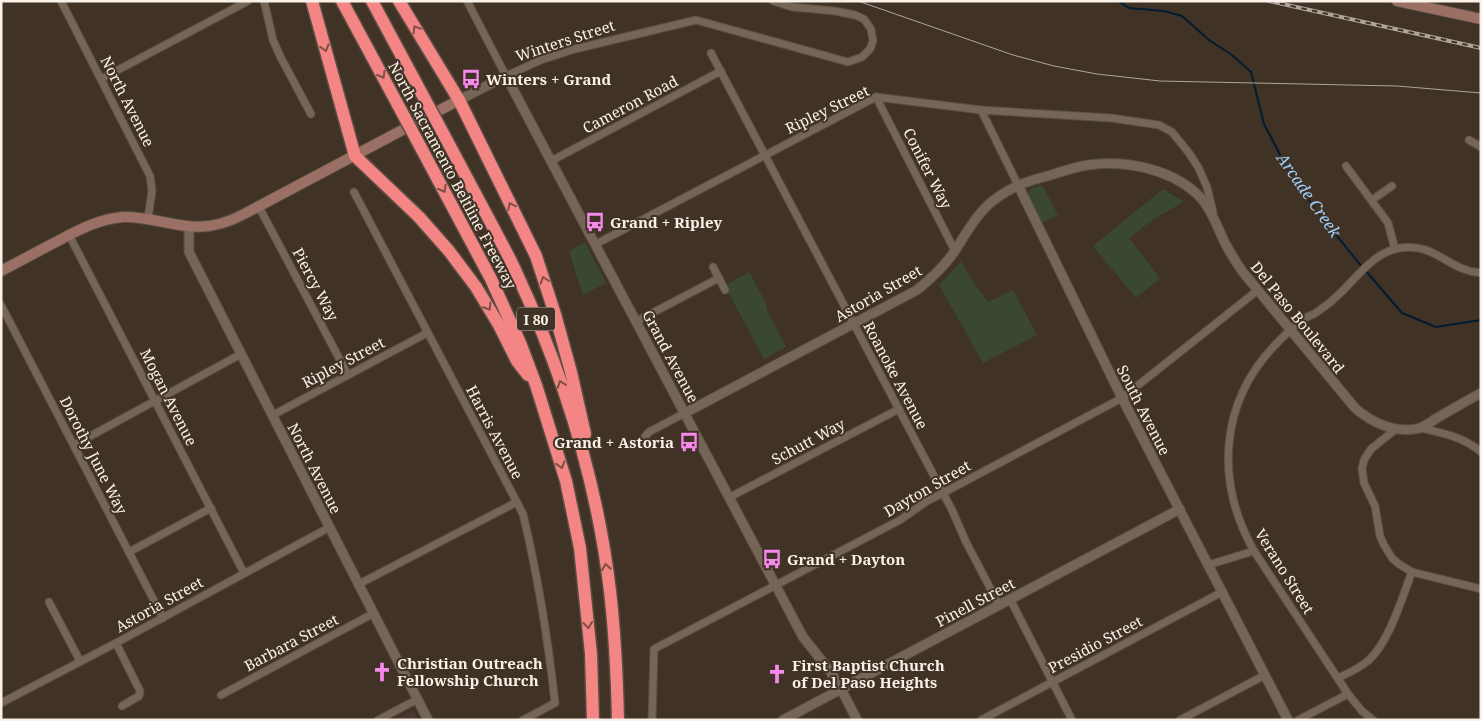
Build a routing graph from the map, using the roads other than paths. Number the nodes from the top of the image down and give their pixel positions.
1 (61, 1) edge
2 (248, 1) edge
3 (264, 1) edge
4 (312, 1) edge
5 (342, 1) edge
6 (372, 1) edge
7 (399, 1) edge
8 (467, 1) edge
9 (773, 1) edge
10 (1397, 1) edge
11 (1481, 19) edge
12 (711, 53) dead end
13 (721, 71) junction
14 (506, 76) junction
15 (101, 79) junction
16 (876, 97) junction
17 (459, 100) junction
18 (981, 110) junction
19 (310, 114) dead end
20 (1154, 124) joint
21 (1469, 140) dead end
22 (1481, 147) edge
23 (355, 156) junction
24 (765, 156) junction
25 (551, 160) junction
26 (1346, 166) dead end
27 (1018, 185) junction
28 (1392, 186) dead end
29 (354, 192) dead end
30 (1372, 200) junction
31 (259, 207) junction
32 (148, 218) junction
33 (1215, 219) junction
34 (189, 227) junction
35 (69, 235) junction
36 (596, 244) junction
37 (1395, 249) junction
38 (956, 251) junction
39 (713, 266) dead end
40 (1, 271) edge
41 (1481, 273) edge
42 (719, 278) junction
43 (725, 290) dead end
44 (1258, 290) junction
45 (1, 305) edge
46 (637, 321) junction
47 (854, 324) junction
48 (1291, 330) junction
49 (427, 333) junction
50 (242, 354) junction
51 (348, 375) junction
52 (536, 385) junction
53 (1481, 393) edge
54 (1122, 398) junction
55 (155, 400) junction
56 (898, 409) junction
57 (685, 413) junction
58 (272, 415) junction
59 (1421, 428) junction
60 (1396, 429) junction
61 (639, 444) dead end
62 (74, 445) junction
63 (1481, 452) edge
64 (943, 492) junction
65 (730, 497) junction
66 (517, 502) junction
67 (211, 508) junction
68 (1180, 510) junction
69 (597, 515) junction
70 (330, 527) junction
71 (1254, 551) junction
72 (129, 552) junction
73 (1208, 565) junction
74 (1412, 572) junction
75 (244, 573) junction
76 (360, 584) junction
77 (777, 585) junction
78 (1481, 589) edge
79 (1222, 592) junction
80 (1010, 600) junction
81 (50, 602) dead end
82 (999, 605) junction
83 (374, 613) junction
84 (162, 618) junction
85 (116, 643) junction
86 (80, 662) junction
87 (1265, 675) junction
88 (1338, 678) junction
89 (1052, 682) junction
90 (841, 689) junction
91 (1348, 694) junction
92 (221, 695) dead end
93 (418, 699) junction
94 (1, 703) edge
95 (122, 706) dead end
96 (378, 720) edge
97 (428, 720) edge
98 (523, 720) edge
99 (593, 720) edge
100 (618, 720) edge
101 (652, 720) edge
102 (783, 720) edge
103 (857, 720) edge
104 (980, 720) edge
105 (1072, 720) edge
106 (1180, 720) edge
107 (1288, 720) edge
108 (1298, 720) edge
109 (1373, 720) edge

1 - 15 street, North Avenue
2 - 15 street
3 - 19 street
4 -> 23 highway
5 -> 52 highway, North Sacramento Beltline Freeway / I 80, bridge
69 -> 6 highway, North Sacramento Beltline Freeway / I 80, bridge
17 -> 7 highway
8 - 14 street, Grand Avenue
9 - 14 street, Winters Street
10 - 11 main road
12 - 13 street, Roanoke Avenue
13 - 24 street, Roanoke Avenue
13 - 25 street, Cameron Road
14 - 17 street, Winters Street
14 - 25 street, Grand Avenue
15 - 32 street, North Avenue
16 - 18 street, Ripley Street
16 - 24 street, Ripley Street
16 - 38 street, Conifer Way
17 - 23 main road, Winters Street
69 -> 17 highway
18 - 20 street, Ripley Street
18 - 27 street, South Avenue
20 - 33 street, Del Paso Boulevard
21 - 22 street
23 - 31 main road, Winters Street
23 -> 52 highway
24 - 36 street, Ripley Street
24 - 47 street, Roanoke Avenue
25 - 36 street, Grand Avenue
26 - 30 street
27 - 33 street, Astoria Street
27 - 38 street, Astoria Street
27 - 54 street, South Avenue
28 - 30 street
29 - 49 street, Harris Avenue
30 - 37 street
31 - 34 main road, Winters Street
31 - 51 street, Piercy Way
32 - 34 main road, Winters Street
32 - 35 main road, Winters Street
33 - 44 street, Del Paso Boulevard
34 - 50 street, North Avenue
35 - 40 main road, Winters Street
35 - 55 street, Mogan Avenue
36 - 46 street, Grand Avenue
37 - 41 street, Verano Street
37 - 48 street, Verano Street
38 - 47 street, Astoria Street
39 - 42 street
42 - 43 street
42 - 46 street
44 - 48 street, Del Paso Boulevard
44 - 54 street, Dayton Street
45 - 62 street, Dorothy June Way
46 - 57 street, Grand Avenue
47 - 56 street, Roanoke Avenue
47 - 57 street, Astoria Street
48 - 60 street, Del Paso Boulevard
48 - 71 street, Verano Street
49 - 51 street, Ripley Street
49 - 66 street, Harris Avenue
50 - 55 street
50 - 58 street, North Avenue
51 - 58 street, Ripley Street
52 -> 99 highway, North Sacramento Beltline Freeway / I 80
53 - 59 street, Del Paso Boulevard
54 - 64 street, Dayton Street
54 - 68 street, South Avenue
55 - 62 street
55 - 67 street, Mogan Avenue
56 - 64 street, Roanoke Avenue
56 - 65 street, Schutt Way
57 - 61 street, Astoria Street
57 - 65 street, Grand Avenue
58 - 70 street, North Avenue
59 - 60 street, Del Paso Boulevard
59 - 63 street
60 - 74 street
62 - 72 street, Dorothy June Way
64 - 77 street, Dayton Street
64 - 82 street, Roanoke Avenue
65 - 77 street, Grand Avenue
66 - 76 street
66 - 98 street, Harris Avenue
67 - 72 street
67 - 75 street, Mogan Avenue
68 - 73 street, South Avenue
68 - 80 street, Pinell Street
100 -> 69 highway, North Sacramento Beltline Freeway / I 80
70 - 75 street, Astoria Street
70 - 76 street, North Avenue
71 - 73 street
71 - 88 street, Verano Street
72 - 84 street, Dorothy June Way
73 - 79 street, South Avenue
74 - 78 street
74 - 88 street
75 - 84 street, Astoria Street
76 - 83 street, North Avenue
77 - 90 street, Grand Avenue
77 - 101 street, Dayton Street
79 - 87 street, South Avenue
79 - 89 street, Presidio Street
80 - 82 street, Pinell Street
80 - 89 street
81 - 86 street
82 - 90 street, Pinell Street
83 - 92 street, Barbara Street
83 - 93 street, North Avenue
84 - 85 street, Astoria Street
85 - 86 street, Astoria Street
85 - 95 street
86 - 94 street, Astoria Street
87 - 106 street
87 - 107 street, South Avenue
88 - 91 street, Verano Street
89 - 104 street, Presidio Street
89 - 105 street
90 - 102 street, Pinell Street
90 - 103 street, Grand Avenue
91 - 108 street
91 - 109 street, Verano Street
93 - 96 street
93 - 97 street, North Avenue

